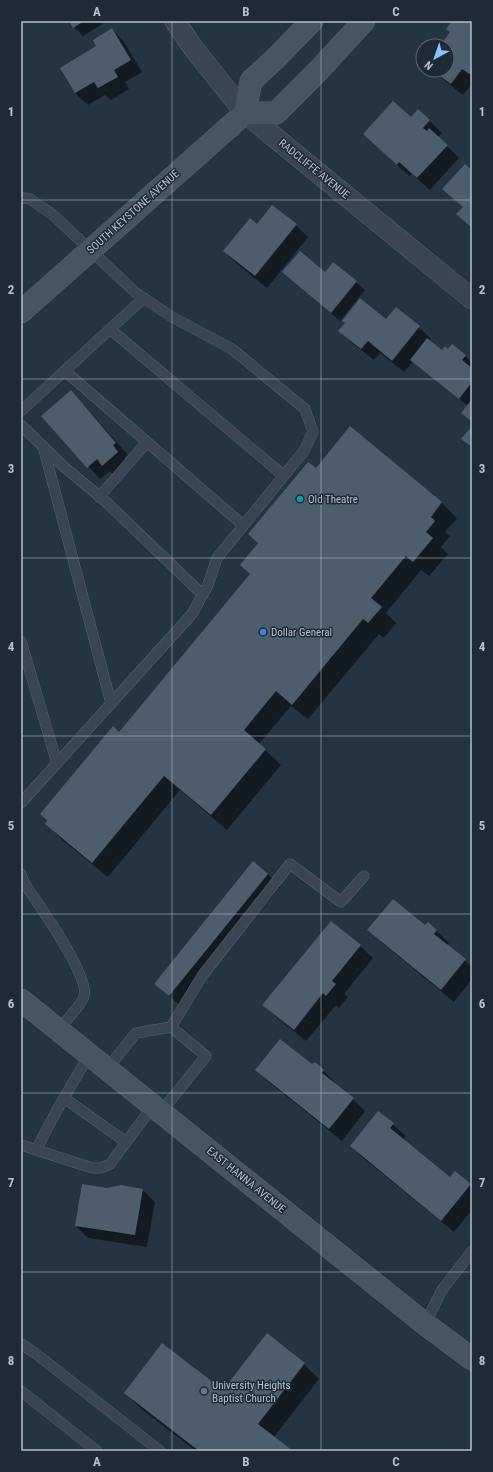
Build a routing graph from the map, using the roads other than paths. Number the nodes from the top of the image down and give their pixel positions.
1 (175, 21) edge
2 (312, 21) edge
3 (364, 21) edge
4 (245, 113) junction
5 (22, 197) edge
6 (91, 250) junction
7 (144, 298) junction
8 (472, 299) edge
9 (21, 312) edge
10 (110, 330) junction
11 (64, 371) junction
12 (21, 411) edge
13 (21, 425) edge
14 (147, 442) junction
15 (43, 446) junction
16 (284, 476) junction
17 (100, 497) junction
18 (243, 525) junction
19 (203, 595) junction
20 (21, 641) edge
21 (111, 703) junction
22 (57, 763) junction
23 (21, 803) edge
24 (21, 874) edge
25 (364, 876) dead end
26 (21, 1000) edge
27 (171, 1027) junction
28 (58, 1030) junction
29 (89, 1055) junction
30 (107, 1069) junction
31 (64, 1098) junction
32 (157, 1109) junction
33 (126, 1142) junction
34 (21, 1146) edge
35 (36, 1150) junction
36 (472, 1251) edge
37 (425, 1324) junction
38 (21, 1344) edge
39 (472, 1359) edge
40 (21, 1391) edge
41 (97, 1451) edge
42 (160, 1451) edge

1 - 4 street, RADCLIFFE AVENUE
2 - 4 main road
3 - 4 main road
4 - 6 main road, SOUTH KEYSTONE AVENUE
4 - 8 street, RADCLIFFE AVENUE
5 - 6 lane
6 - 7 lane
6 - 9 main road, SOUTH KEYSTONE AVENUE
7 - 10 lane
7 - 16 lane
10 - 11 lane
10 - 16 lane
11 - 12 lane
11 - 14 lane
13 - 15 lane
14 - 17 lane
14 - 18 lane
15 - 17 lane
15 - 21 lane
16 - 18 lane
17 - 19 lane
18 - 19 lane
19 - 21 lane
20 - 22 lane
21 - 22 lane
22 - 23 lane
24 - 28 lane
25 - 27 lane
26 - 28 main road, EAST HANNA AVENUE
27 - 30 lane
27 - 32 lane
28 - 29 main road, EAST HANNA AVENUE
29 - 30 main road, EAST HANNA AVENUE
29 - 31 lane
30 - 32 main road, EAST HANNA AVENUE
31 - 33 lane
31 - 35 lane
32 - 33 lane
32 - 37 main road, EAST HANNA AVENUE
33 - 35 lane
34 - 35 lane
36 - 37 lane
37 - 39 main road, EAST HANNA AVENUE
38 - 42 lane
40 - 41 lane

